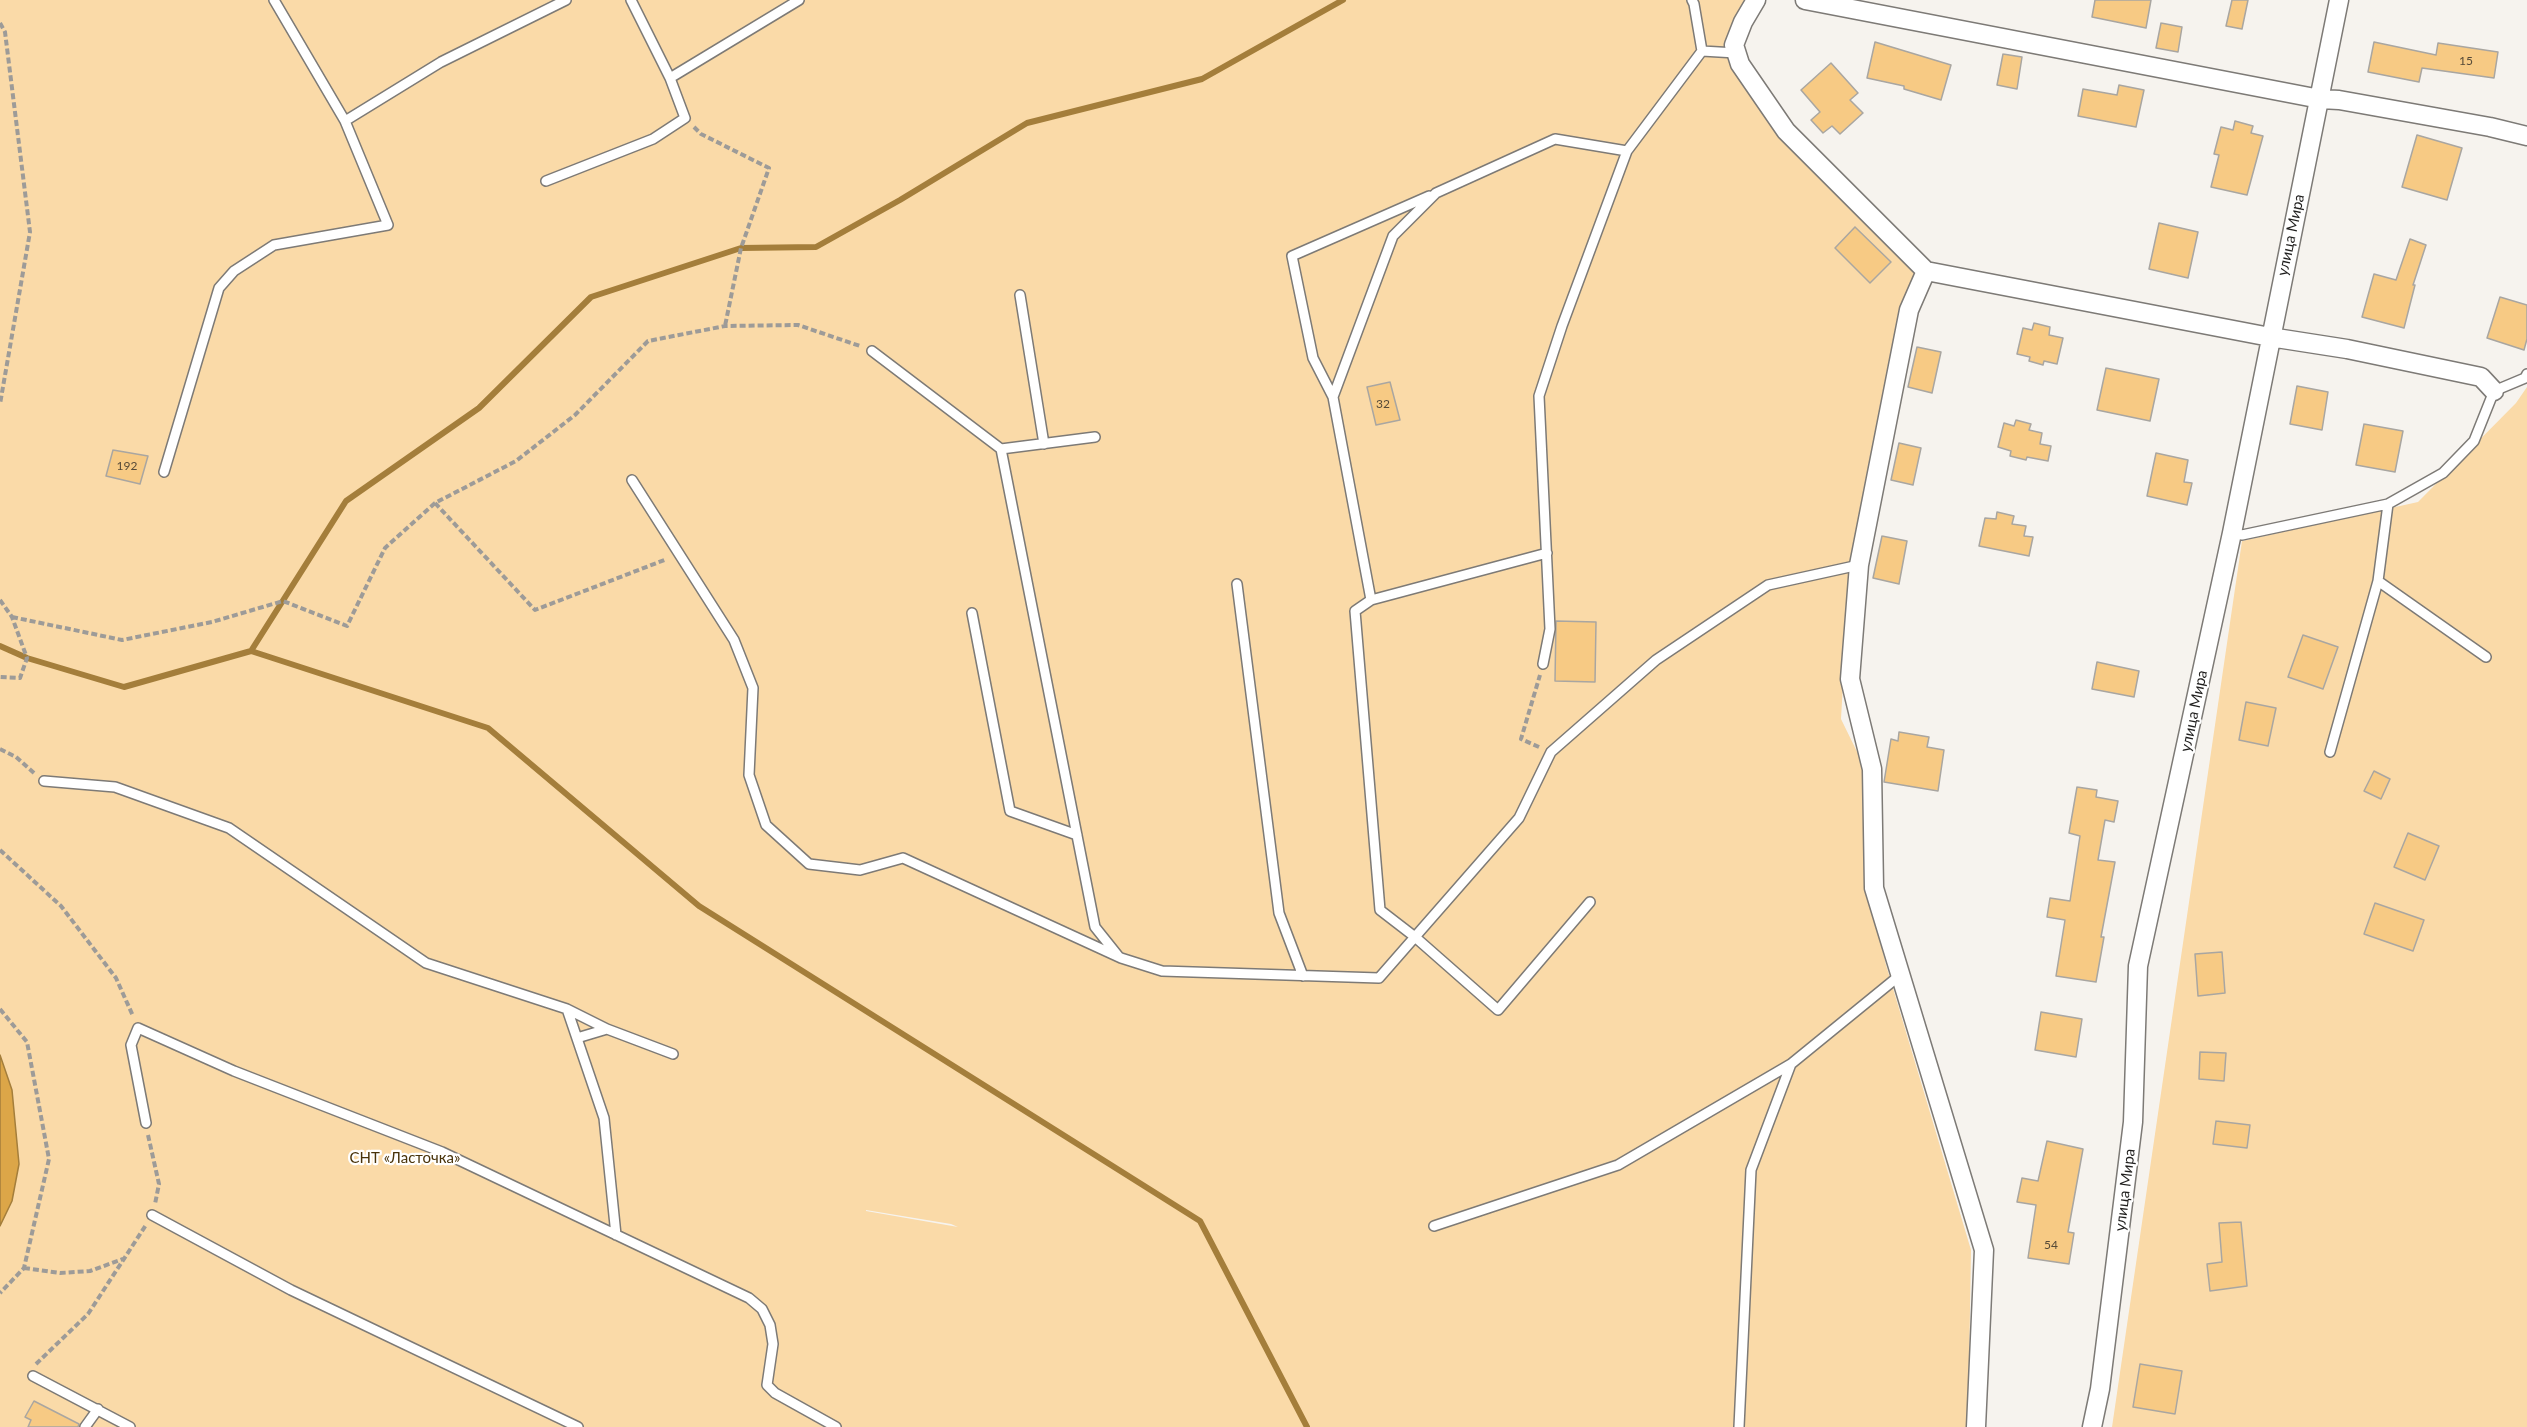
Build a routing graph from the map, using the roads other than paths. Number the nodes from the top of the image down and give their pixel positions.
1 (274, 0) edge
2 (566, 0) edge
3 (631, 0) edge
4 (799, 0) edge
5 (1692, 0) edge
6 (1756, 0) edge
7 (1806, 0) edge
8 (2339, 0) edge
9 (1702, 51) junction
10 (1736, 53) junction
11 (670, 78) junction
12 (2320, 99) junction
13 (345, 121) junction
14 (2527, 136) edge
15 (1627, 151) junction
16 (546, 181) dead end
17 (1436, 194) junction
18 (1926, 271) junction
19 (1020, 295) dead end
20 (2270, 337) junction
21 (872, 351) road end
22 (2527, 374) edge
23 (2494, 391) junction
24 (1333, 397) junction
25 (1095, 437) dead end
26 (1044, 444) junction
27 (1002, 449) junction
28 (164, 471) dead end
29 (632, 480) dead end
30 (2388, 504) junction
31 (2232, 533) junction
32 (1546, 553) junction
33 (1859, 565) junction
34 (2378, 581) junction
35 (1237, 584) dead end
36 (1371, 600) junction
37 (972, 614) dead end
38 (2486, 657) dead end
39 (1543, 664) road end
40 (2330, 752) dead end
41 (44, 781) road end
42 (1077, 835) junction
43 (1590, 902) dead end
44 (1415, 937) junction
45 (1121, 958) junction
46 (1303, 976) junction
47 (1899, 976) junction
48 (567, 1009) junction
49 (607, 1029) junction
50 (577, 1038) junction
51 (673, 1054) dead end
52 (1791, 1064) junction
53 (146, 1124) road end
54 (153, 1215) road end
55 (1434, 1226) dead end
56 (616, 1234) junction
57 (33, 1376) road end
58 (98, 1408) junction
59 (86, 1427) edge
60 (130, 1427) edge
61 (578, 1427) edge
62 (836, 1427) edge
63 (1739, 1427) edge
64 (1976, 1427) edge
65 (2092, 1427) edge

1 - 13 lane
2 - 13 lane
3 - 11 lane
4 - 11 lane
5 - 9 lane
6 - 10 street
7 - 12 street
8 - 12 street, улица Мира
9 - 10 lane
9 - 15 lane
10 - 18 street
11 - 16 lane
12 - 14 street
12 - 20 street, улица Мира
13 - 28 lane
15 - 17 lane
15 - 32 lane
17 - 24 lane
17 - 24 lane
18 - 20 street
18 - 33 street
19 - 26 lane
20 - 23 street
20 - 31 street, улица Мира
21 - 27 lane
22 - 23 lane
23 - 30 lane
24 - 36 lane
25 - 26 lane
26 - 27 lane
27 - 42 lane
29 - 45 lane
30 - 31 lane
30 - 34 lane
31 - 65 street, улица Мира
32 - 36 lane
32 - 39 lane
33 - 44 lane
33 - 47 street
34 - 38 lane
34 - 40 lane
35 - 46 lane
36 - 44 lane
37 - 42 lane
41 - 48 lane
42 - 45 lane
43 - 44 lane
44 - 46 lane
45 - 46 lane
47 - 52 lane
47 - 64 street
48 - 49 lane
48 - 50 lane
49 - 50 lane
49 - 51 lane
50 - 56 lane
52 - 55 lane
52 - 63 lane
53 - 56 lane
54 - 61 lane
56 - 62 lane
57 - 58 lane
58 - 59 lane
58 - 60 lane

